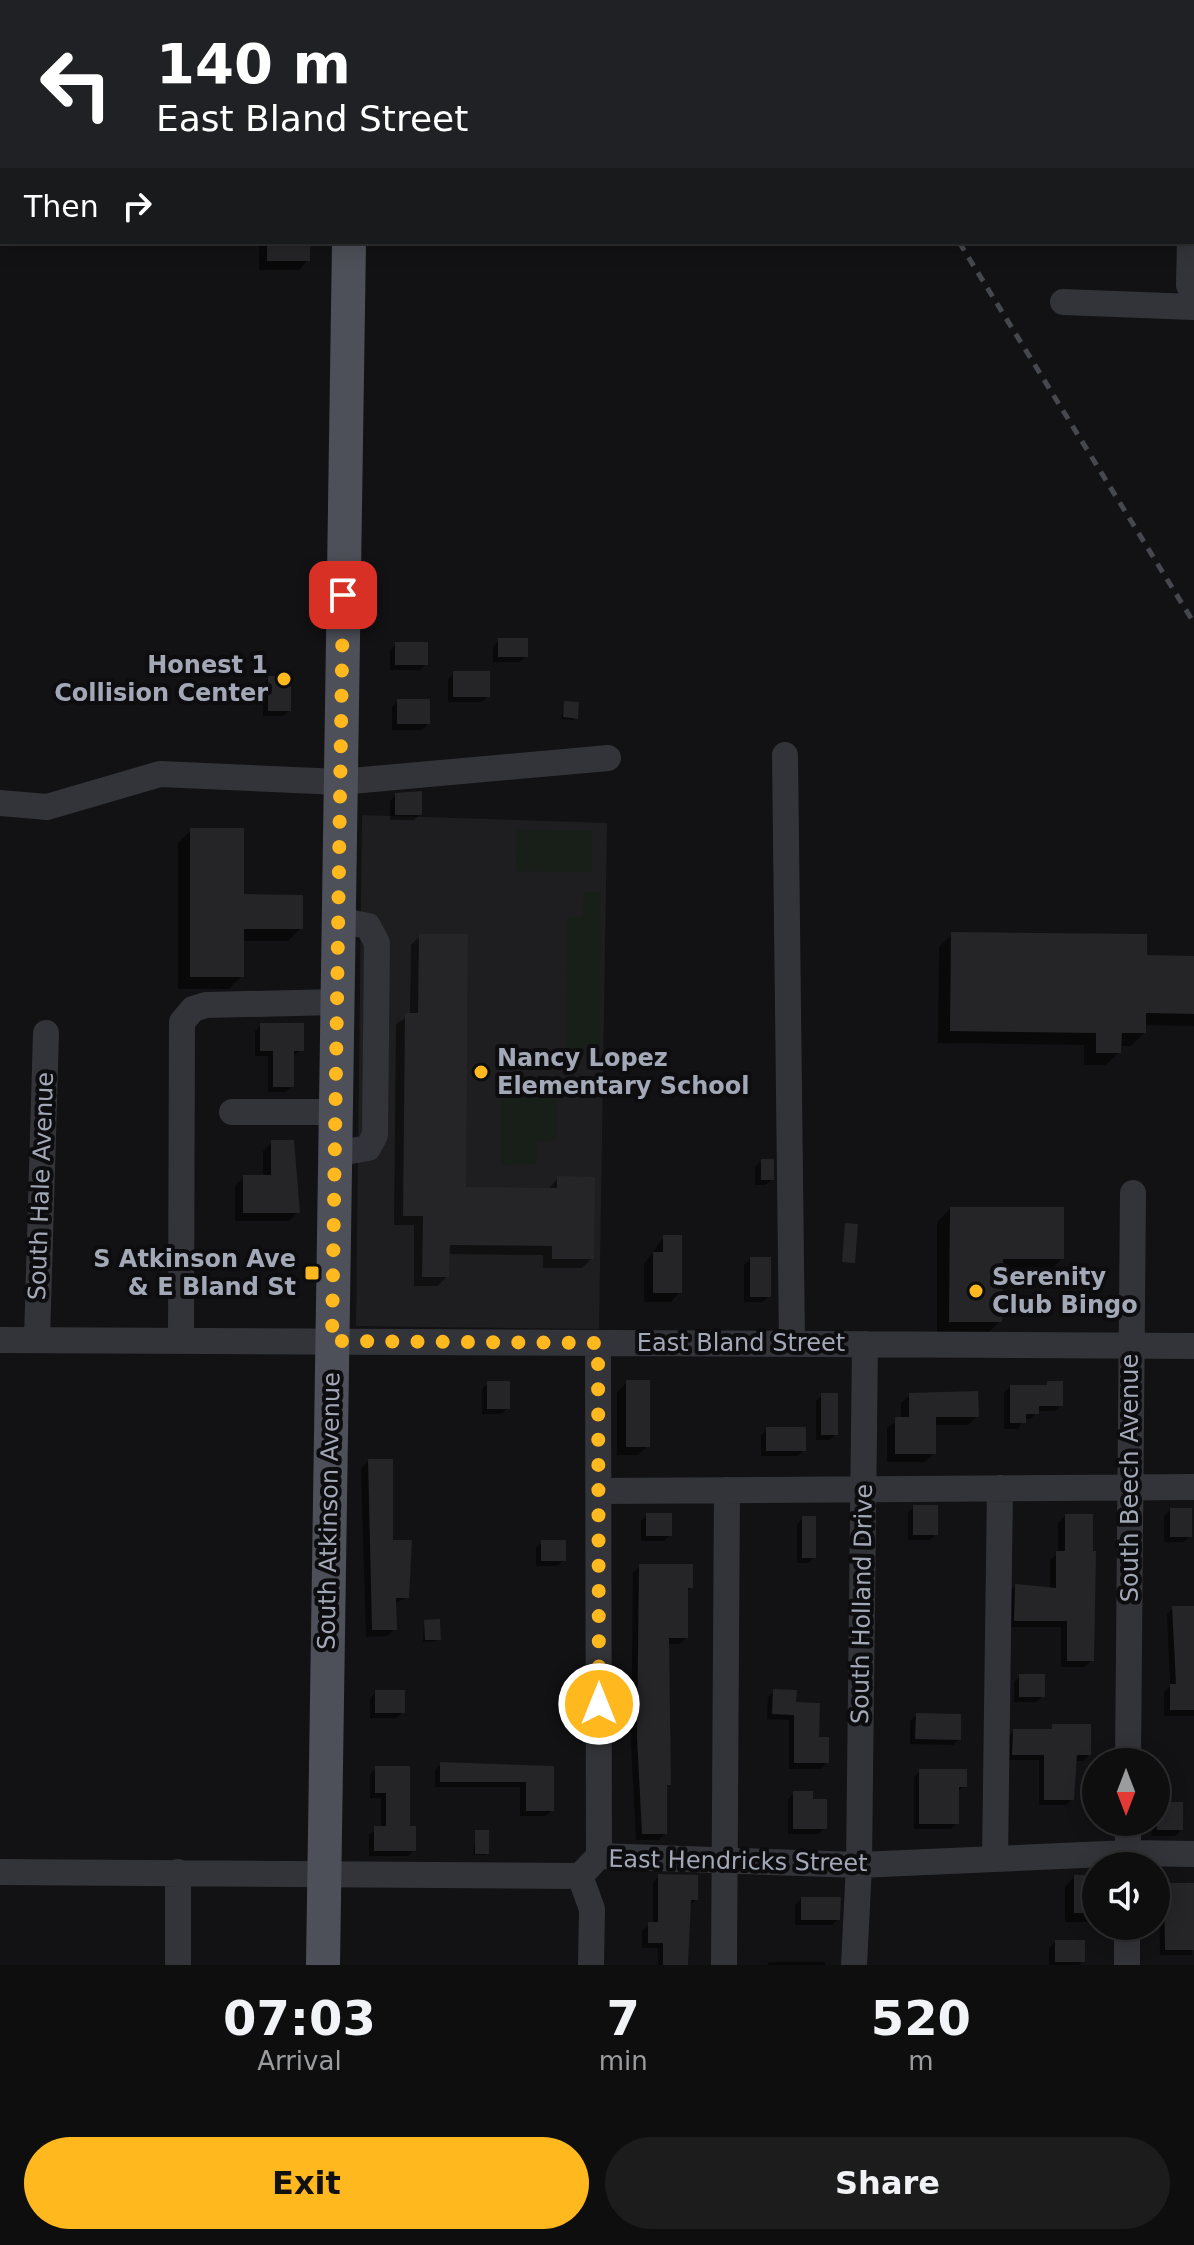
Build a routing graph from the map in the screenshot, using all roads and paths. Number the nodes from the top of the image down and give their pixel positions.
1 (349, 244) edge
2 (1190, 244) edge
3 (1194, 297) edge
4 (1063, 302) dead end
5 (1194, 307) edge
6 (785, 755) dead end
7 (608, 758) dead end
8 (340, 782) junction
9 (0, 803) edge
10 (338, 920) junction
11 (337, 1002) junction
12 (46, 1033) dead end
13 (232, 1112) dead end
14 (335, 1112) junction
15 (334, 1154) junction
16 (1133, 1193) dead end
17 (0, 1340) edge
18 (37, 1340) junction
19 (181, 1340) junction
20 (332, 1341) junction
21 (598, 1343) junction
22 (792, 1344) junction
23 (865, 1344) junction
24 (1131, 1346) junction
25 (1194, 1346) edge
26 (1130, 1487) junction
27 (1194, 1487) edge
28 (1000, 1488) junction
29 (863, 1489) junction
30 (727, 1490) junction
31 (599, 1491) junction
32 (1128, 1748) edge
33 (1194, 1854) edge
34 (599, 1856) junction
35 (1170, 1856) edge
36 (725, 1859) junction
37 (995, 1859) junction
38 (1082, 1859) edge
39 (859, 1865) junction
40 (0, 1872) edge
41 (178, 1872) junction
42 (325, 1872) junction
43 (580, 1876) junction
44 (1127, 1940) edge
45 (178, 1965) edge
46 (323, 1965) edge
47 (591, 1965) edge
48 (724, 1965) edge
49 (854, 1965) edge
50 (1127, 1965) edge

1 - 8 main road, South Atkinson Avenue
2 - 3 street
4 - 5 street
6 - 22 street
7 - 8 street
8 - 9 street
8 - 10 main road, South Atkinson Avenue
10 - 11 main road, South Atkinson Avenue
10 - 15 street
11 - 14 main road, South Atkinson Avenue
11 - 19 street
12 - 18 street, South Hale Avenue
13 - 14 street
14 - 15 main road, South Atkinson Avenue
15 - 20 main road, South Atkinson Avenue
16 - 24 street, South Beech Avenue
17 - 18 street, East Bland Street
18 - 19 street, East Bland Street
19 - 20 street, East Bland Street
20 - 21 street, East Bland Street
20 - 42 main road, South Atkinson Avenue
21 - 22 street, East Bland Street
21 - 31 street
22 - 23 street, East Bland Street
23 - 24 street, East Bland Street
23 - 29 street, South Holland Drive
24 - 25 street, East Bland Street
24 - 26 street, South Beech Avenue
26 - 27 street
26 - 28 street
26 - 32 street, South Beech Avenue
28 - 29 street
28 - 37 street
29 - 30 street
29 - 39 street, South Holland Drive
30 - 31 street
30 - 36 street
31 - 34 street
33 - 35 street, East Hendricks Street
34 - 36 street, East Hendricks Street
34 - 43 street, East Hendricks Street
36 - 39 street, East Hendricks Street
36 - 48 street
37 - 38 street, East Hendricks Street
37 - 39 street, East Hendricks Street
39 - 49 street, South Holland Drive
40 - 41 street, East Hendricks Street
41 - 42 street, East Hendricks Street
41 - 45 street
42 - 43 street, East Hendricks Street
42 - 46 main road, South Atkinson Avenue
43 - 47 street
44 - 50 street

